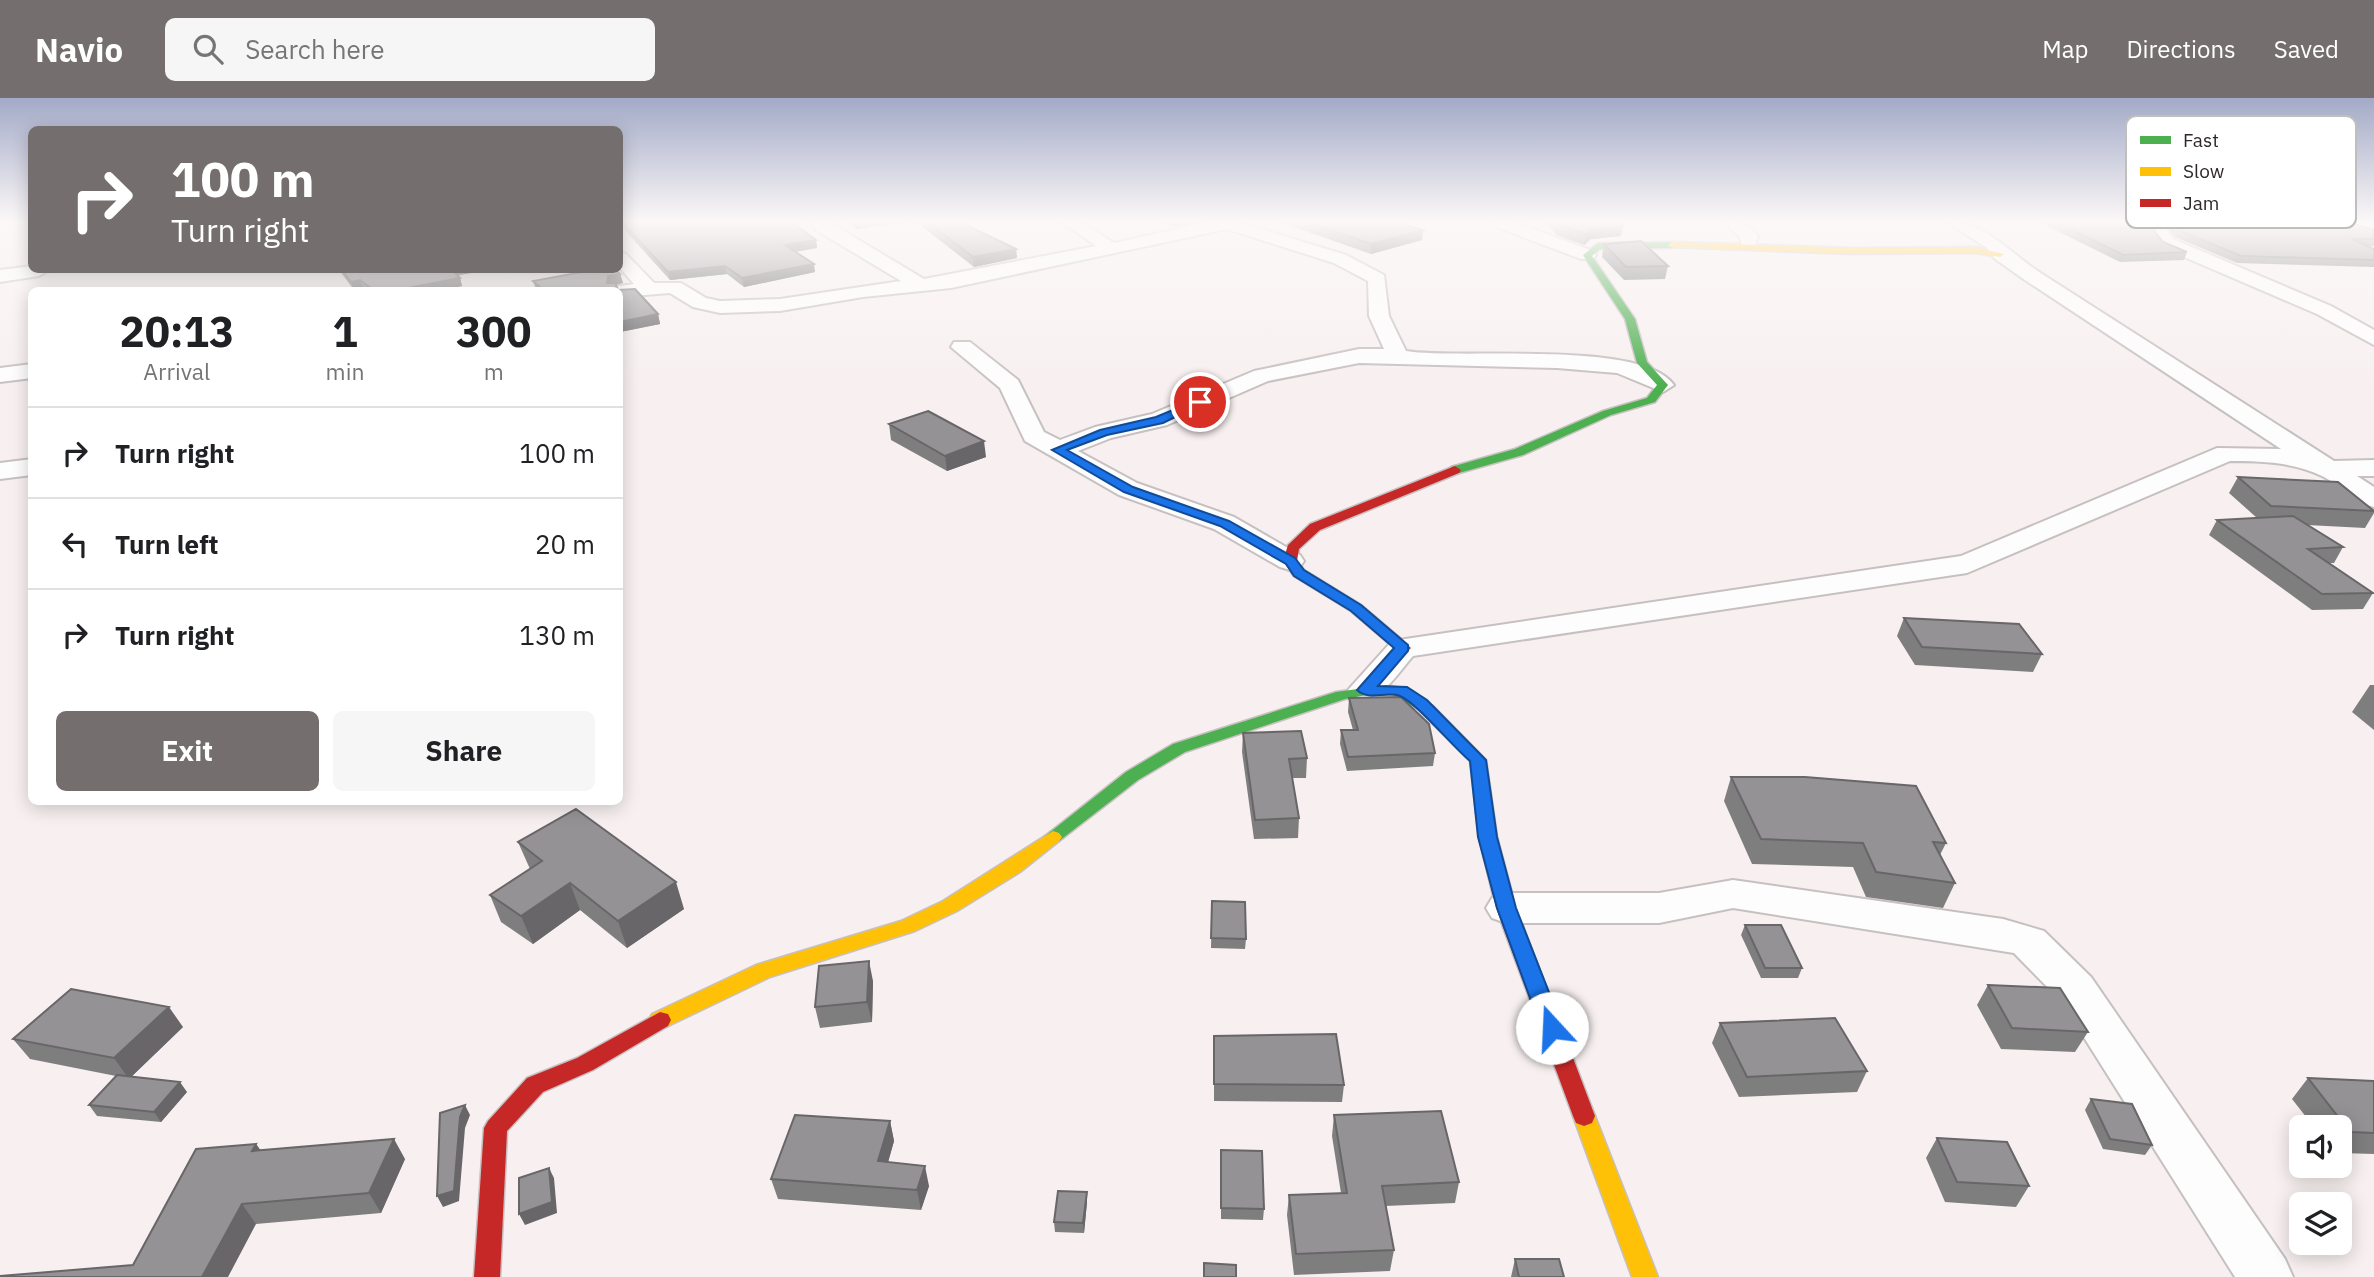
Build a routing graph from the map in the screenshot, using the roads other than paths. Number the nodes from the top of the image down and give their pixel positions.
1 (637, 276) edge
2 (905, 276) edge
3 (980, 276) edge
4 (1373, 276) edge
5 (1601, 276) edge
6 (2034, 276) edge
7 (2244, 276) edge
8 (920, 285) junction
9 (648, 288) junction
10 (623, 291) edge
11 (2374, 339) edge
12 (962, 347) dead end
13 (1398, 356) junction
14 (28, 372) edge
15 (0, 375) edge
16 (1663, 385) junction
17 (1058, 450) junction
18 (28, 468) edge
19 (2374, 468) edge
20 (2328, 469) junction
21 (0, 471) edge
22 (2374, 499) edge
23 (1290, 561) junction
24 (1403, 648) junction
25 (1365, 690) junction
26 (1507, 908) junction
27 (487, 1277) edge
28 (1645, 1277) edge
29 (2266, 1277) edge

1 - 9 street
2 - 8 street
3 - 8 street
4 - 13 street
5 - 16 street
6 - 20 street
7 - 11 street
8 - 9 street
9 - 10 street
12 - 17 street
13 - 16 street
13 - 17 street
14 - 15 street
16 - 23 street
17 - 23 street
18 - 21 street
19 - 20 street
20 - 22 street
20 - 24 street
23 - 24 street
24 - 25 street
25 - 26 street
25 - 27 street
26 - 28 street
26 - 29 street

